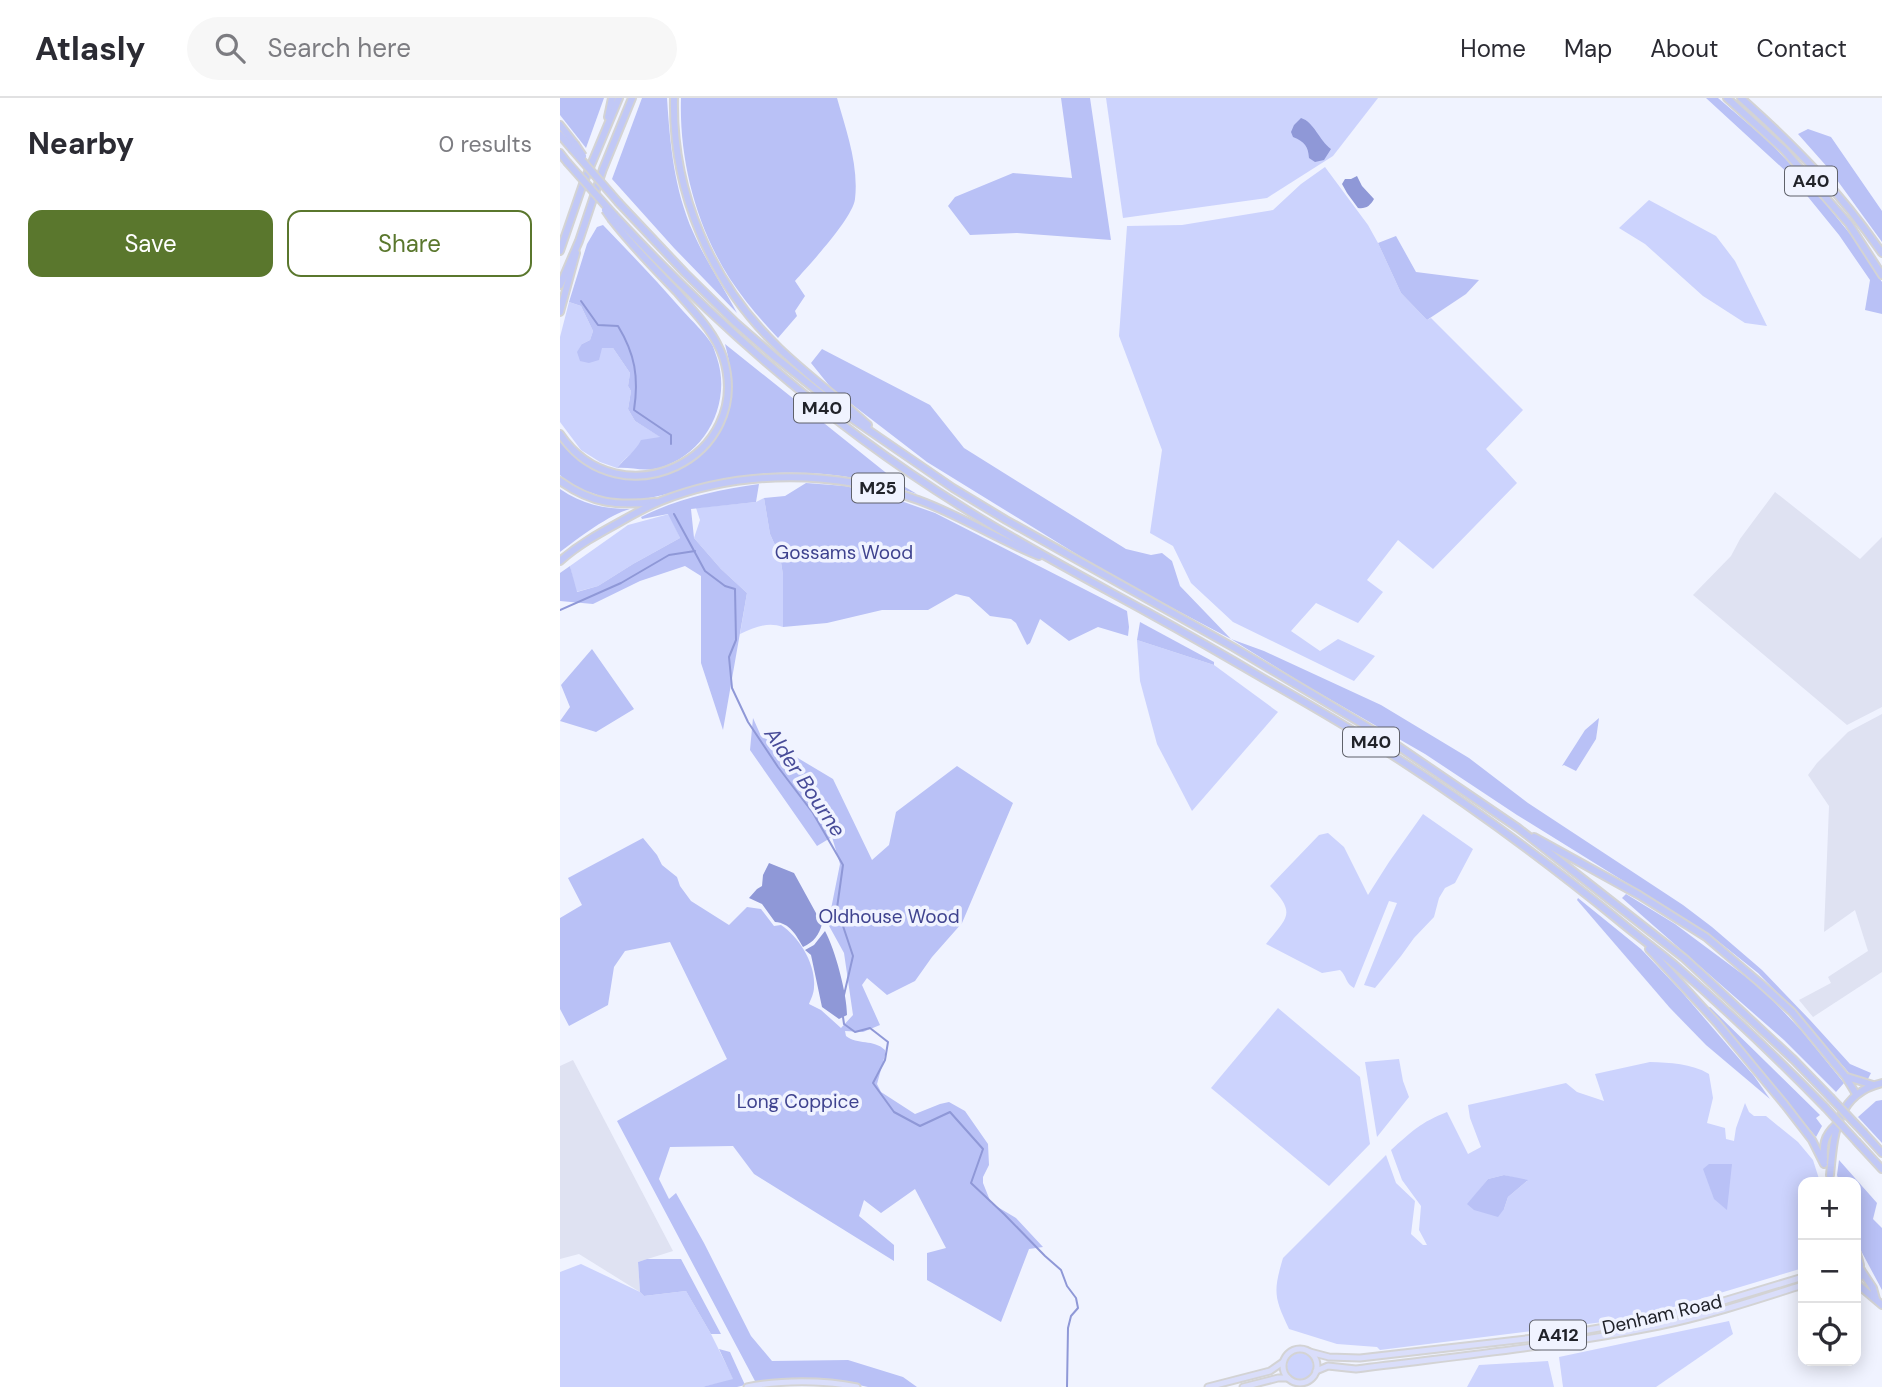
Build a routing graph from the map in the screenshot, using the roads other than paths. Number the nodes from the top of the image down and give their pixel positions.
1 (612, 98) edge
2 (619, 98) edge
3 (632, 98) edge
4 (674, 98) edge
5 (1727, 98) edge
6 (1741, 98) edge
7 (560, 125) edge
8 (605, 130) junction
9 (560, 135) edge
10 (573, 147) junction
11 (560, 153) edge
12 (613, 218) junction
13 (579, 241) junction
14 (560, 251) edge
15 (1882, 254) edge
16 (1882, 275) edge
17 (560, 285) edge
18 (560, 312) edge
19 (560, 434) edge
20 (883, 440) junction
21 (560, 481) edge
22 (661, 501) junction
23 (560, 561) edge
24 (1057, 564) junction
25 (1518, 828) junction
26 (1625, 926) junction
27 (1846, 1076) junction
28 (1882, 1083) edge
29 (1873, 1085) junction
30 (1856, 1094) junction
31 (1836, 1125) junction
32 (1835, 1133) junction
33 (1812, 1140) junction
34 (1823, 1143) junction
35 (1882, 1153) edge
36 (1824, 1164) junction
37 (1882, 1169) edge
38 (1830, 1177) edge
39 (1831, 1177) edge
40 (1861, 1270) edge
41 (1798, 1279) edge
42 (1861, 1286) edge
43 (1798, 1287) edge
44 (1879, 1302) edge
45 (1310, 1352) junction
46 (1283, 1362) junction
47 (1316, 1371) junction
48 (1288, 1378) junction
49 (749, 1387) edge
50 (856, 1387) edge
51 (1208, 1387) edge
52 (1243, 1387) edge

1 - 8 highway
2 - 8 highway
3 - 13 highway
4 - 20 highway, M40
5 - 16 highway, A40
6 - 15 highway, A40
7 - 10 highway, M40
8 - 14 highway
9 - 10 highway, M40
10 - 20 highway, M40, bridge
11 - 12 highway, M40, bridge
12 - 19 highway, M40
12 - 24 highway, M40
13 - 17 highway
13 - 18 highway
20 - 25 highway, M40
21 - 22 highway, M25
22 - 23 highway, M25
22 - 24 highway, M25
24 - 26 highway, M40
25 - 27 highway, M40
25 - 35 highway, M40, bridge
26 - 33 highway, M40
26 - 37 highway, M40, bridge
27 - 29 highway
27 - 30 highway, M40
28 - 29 highway
29 - 30 highway
30 - 31 highway
31 - 32 highway
31 - 34 highway
32 - 34 highway
32 - 39 highway
33 - 34 highway
33 - 36 highway, M40
34 - 36 highway
36 - 38 highway
40 - 44 highway
41 - 45 main road, Denham Road / A412
42 - 44 highway
43 - 47 main road, Denham Road / A412
45 - 46 main road
45 - 47 main road
46 - 48 main road
46 - 51 main road
47 - 48 main road
48 - 52 main road
49 - 50 main road

